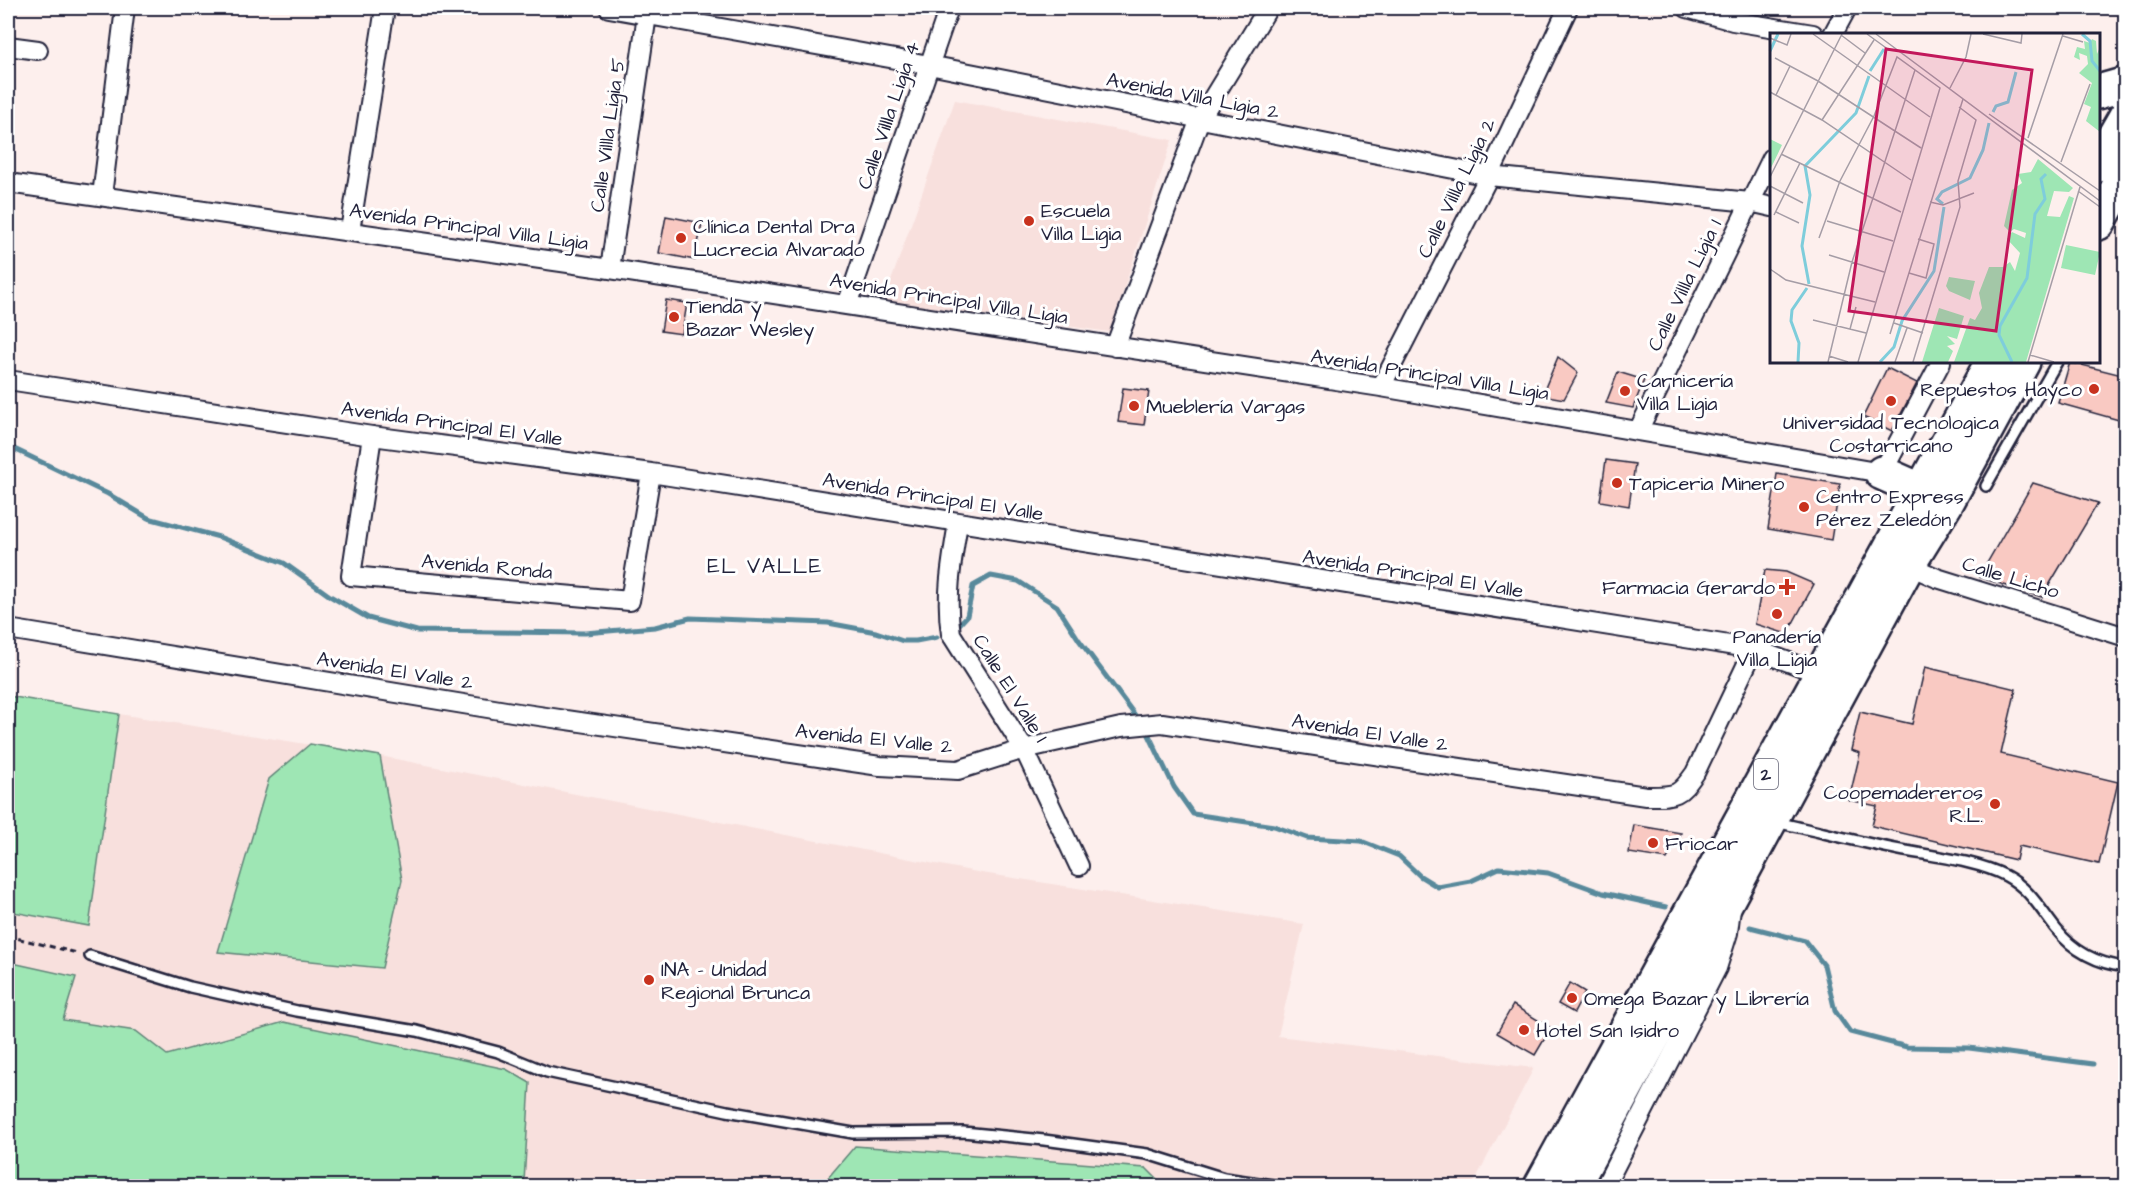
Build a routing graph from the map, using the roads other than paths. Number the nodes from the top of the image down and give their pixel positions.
1 (125, 8) edge
2 (385, 8) edge
3 (609, 8) edge
4 (949, 8) edge
5 (1268, 8) edge
6 (1568, 8) edge
7 (1687, 8) edge
8 (1847, 8) edge
9 (647, 11) edge
10 (1807, 33) edge
11 (1834, 33) edge
12 (8, 46) edge
13 (38, 50) dead end
14 (929, 65) junction
15 (2126, 84) edge
16 (2100, 91) edge
17 (2126, 116) edge
18 (1200, 119) junction
19 (1770, 162) edge
20 (2100, 162) edge
21 (2126, 174) edge
22 (1489, 176) junction
23 (8, 183) edge
24 (102, 196) junction
25 (1750, 202) junction
26 (1770, 207) edge
27 (2100, 220) edge
28 (350, 231) junction
29 (610, 269) junction
30 (847, 305) junction
31 (1115, 347) junction
32 (1940, 363) edge
33 (1992, 363) edge
34 (2022, 363) edge
35 (2056, 363) edge
36 (8, 380) edge
37 (1381, 387) junction
38 (1638, 431) junction
39 (372, 436) junction
40 (651, 473) junction
41 (1882, 473) junction
42 (1986, 486) dead end
43 (1934, 497) junction
44 (958, 523) junction
45 (1897, 560) junction
46 (8, 629) edge
47 (2126, 637) edge
48 (1754, 650) junction
49 (1832, 679) junction
50 (1024, 749) junction
51 (1770, 821) junction
52 (1079, 866) dead end
53 (1732, 894) junction
54 (90, 956) road end
55 (2126, 967) edge
56 (1280, 1186) edge
57 (1540, 1186) edge
58 (1573, 1186) edge
59 (1605, 1186) edge

1 - 24 street
2 - 28 street
3 - 9 street, Avenida Villa Ligia 2
4 - 14 street, Calle Villla Ligia 4
5 - 18 street
6 - 22 street, Calle Villla Ligia 2
7 - 10 street
8 - 11 street
9 - 14 street, Avenida Villa Ligia 2
9 - 29 street, Calle Villla Ligia 5
12 - 13 street
14 - 18 street, Avenida Villa Ligia 2
14 - 30 street, Calle Villla Ligia 4
15 - 16 highway
17 - 20 highway
18 - 22 street, Avenida Villa Ligia 2
18 - 31 street
19 - 25 street, Calle Villla Ligia 1
21 - 27 highway
22 - 25 street, Avenida Villa Ligia 2
22 - 37 street, Calle Villla Ligia 2
23 - 24 street, Avenida Principal Villa Ligia
24 - 28 street, Avenida Principal Villa Ligia
25 - 26 street, Avenida Villa Ligia 2
25 - 38 street, Calle Villla Ligia 1
28 - 29 street, Avenida Principal Villa Ligia
29 - 30 street, Avenida Principal Villa Ligia
30 - 31 street, Avenida Principal Villa Ligia
31 - 37 street, Avenida Principal Villa Ligia
32 - 41 street
33 - 43 highway, 2
34 - 43 highway, 2
35 - 42 lane
36 - 39 street, Avenida Principal El Valle
37 - 38 street, Avenida Principal Villa Ligia
38 - 41 street, Avenida Principal Villa Ligia
39 - 40 street, Avenida Principal El Valle
39 - 40 street, Avenida Ronda
40 - 44 street, Avenida Principal El Valle
41 - 43 highway
43 - 45 highway, 2
44 - 48 street, Avenida Principal El Valle
44 - 50 street, Calle El Valle 1
45 - 47 street, Calle Licho
45 - 49 highway, 2
46 - 50 street, Avenida El Valle 2
48 - 49 street, Avenida Principal El Valle
48 - 50 street, Avenida El Valle 2
49 - 51 highway, 2
49 - 57 highway, 2
50 - 52 street, Calle El Valle 1
51 - 53 highway, 2
51 - 55 lane
53 - 58 highway, 2
53 - 59 street
54 - 56 lane

